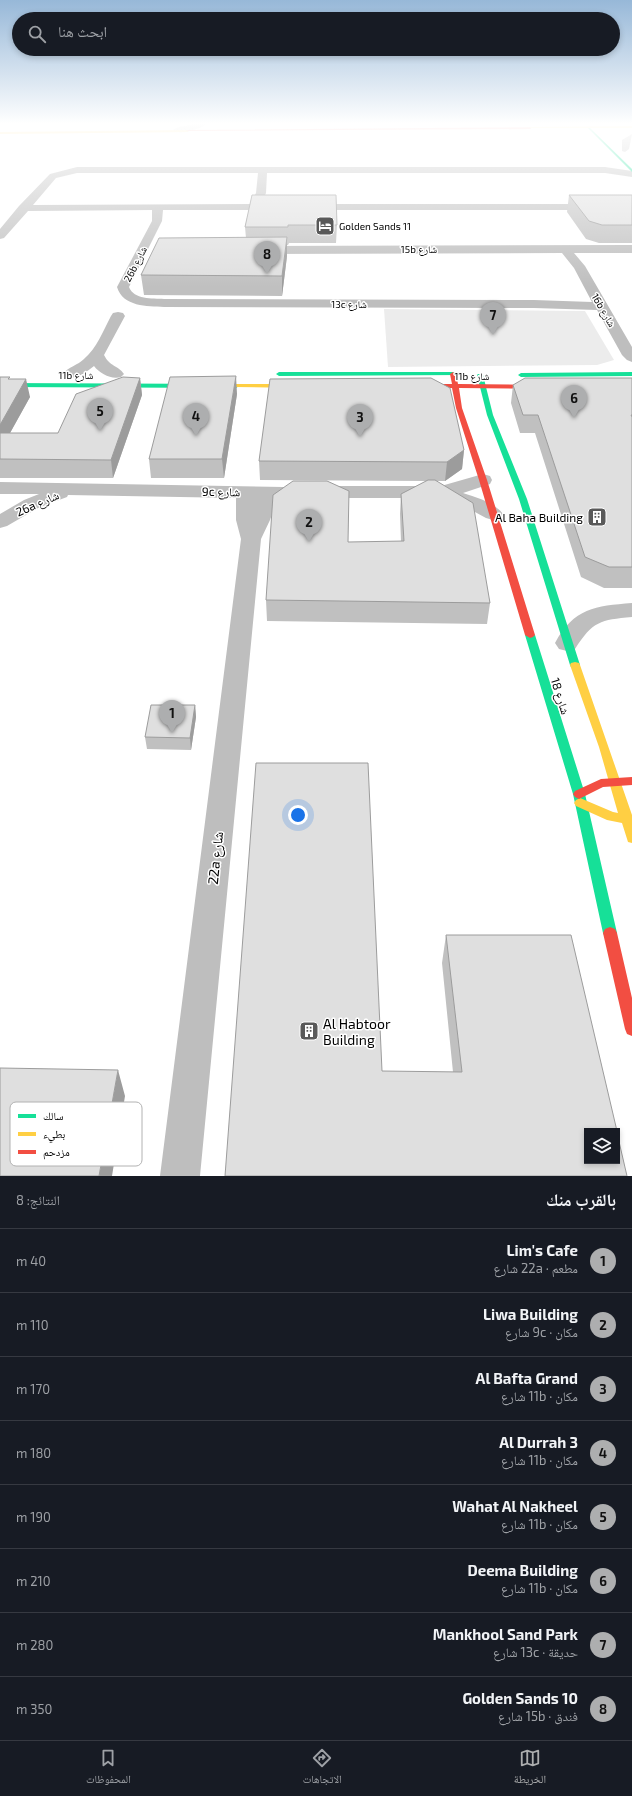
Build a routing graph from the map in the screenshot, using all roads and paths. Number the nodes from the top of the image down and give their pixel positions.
1 (52, 177) edge
2 (265, 177) edge
3 (24, 207) junction
4 (158, 207) junction
5 (170, 207) junction
6 (259, 207) junction
7 (632, 207) edge
8 (156, 221) junction
9 (0, 236) edge
10 (571, 249) junction
11 (632, 249) edge
12 (244, 250) edge
13 (164, 303) joint
14 (600, 304) junction
15 (118, 316) dead end
16 (97, 356) junction
17 (630, 356) edge
18 (68, 374) joint
19 (119, 374) joint
20 (272, 374) dead end
21 (453, 374) junction
22 (609, 374) junction
23 (632, 374) edge
24 (483, 375) joint
25 (514, 375) dead end
26 (0, 386) edge
27 (307, 386) edge
28 (455, 387) junction
29 (483, 387) junction
30 (535, 387) junction
31 (550, 387) edge
32 (510, 395) dead end
33 (499, 402) dead end
34 (459, 408) junction
35 (490, 415) junction
36 (483, 480) junction
37 (0, 488) edge
38 (76, 488) junction
39 (246, 492) junction
40 (270, 492) junction
41 (441, 492) junction
42 (492, 514) junction
43 (0, 522) edge
44 (251, 539) junction
45 (632, 610) edge
46 (567, 643) junction
47 (632, 781) edge
48 (614, 782) junction
49 (579, 799) junction
50 (630, 820) edge
51 (632, 838) edge
52 (632, 1029) edge
53 (180, 1176) edge

1 - 3 street
2 - 6 street
3 - 4 street
3 - 9 street
4 - 5 street
4 - 8 street, 26b شارع
5 - 6 street
5 - 8 street, 26b شارع
6 - 7 street
8 - 13 street, 26b شارع
10 - 11 street, 15b شارع
10 - 12 street, 15b شارع
10 - 14 street, 16b شارع
13 - 14 street, 13c شارع
14 - 17 street, 16b شارع
15 - 16 street
16 - 18 street
16 - 19 street
17 - 22 street, 16b شارع
18 - 19 main road, 11b شارع
20 - 21 main road, 11b شارع
21 - 24 main road, 11b شارع
21 - 28 main road, شارع 18
22 - 23 main road
22 - 25 main road
24 - 29 main road, شارع 18
26 - 27 main road, 11b شارع
28 - 29 main road, 11b شارع
28 - 34 main road, شارع 18
28 - 34 main road, 11b شارع
29 - 30 main road, 11b شارع
29 - 35 main road, شارع 18
30 - 31 main road, 11b شارع
30 - 32 main road
33 - 35 main road
34 - 36 main road, شارع 18
35 - 46 main road, شارع 18
36 - 41 street, 9c شارع
36 - 42 main road, شارع 18
37 - 38 street, 9c شارع
38 - 39 street, 9c شارع
38 - 43 street, 26a شارع
39 - 40 street, 9c شارع
39 - 44 street, 22a شارع
40 - 41 street, 9c شارع
40 - 44 street, 22a شارع
41 - 42 street, 9c شارع
42 - 49 main road, شارع 18
44 - 53 street, 22a شارع
45 - 46 street
46 - 48 main road, شارع 18
47 - 48 main road
48 - 49 main road
48 - 50 main road, شارع 18
49 - 50 main road
49 - 52 main road, شارع 18
50 - 51 main road, شارع 18

